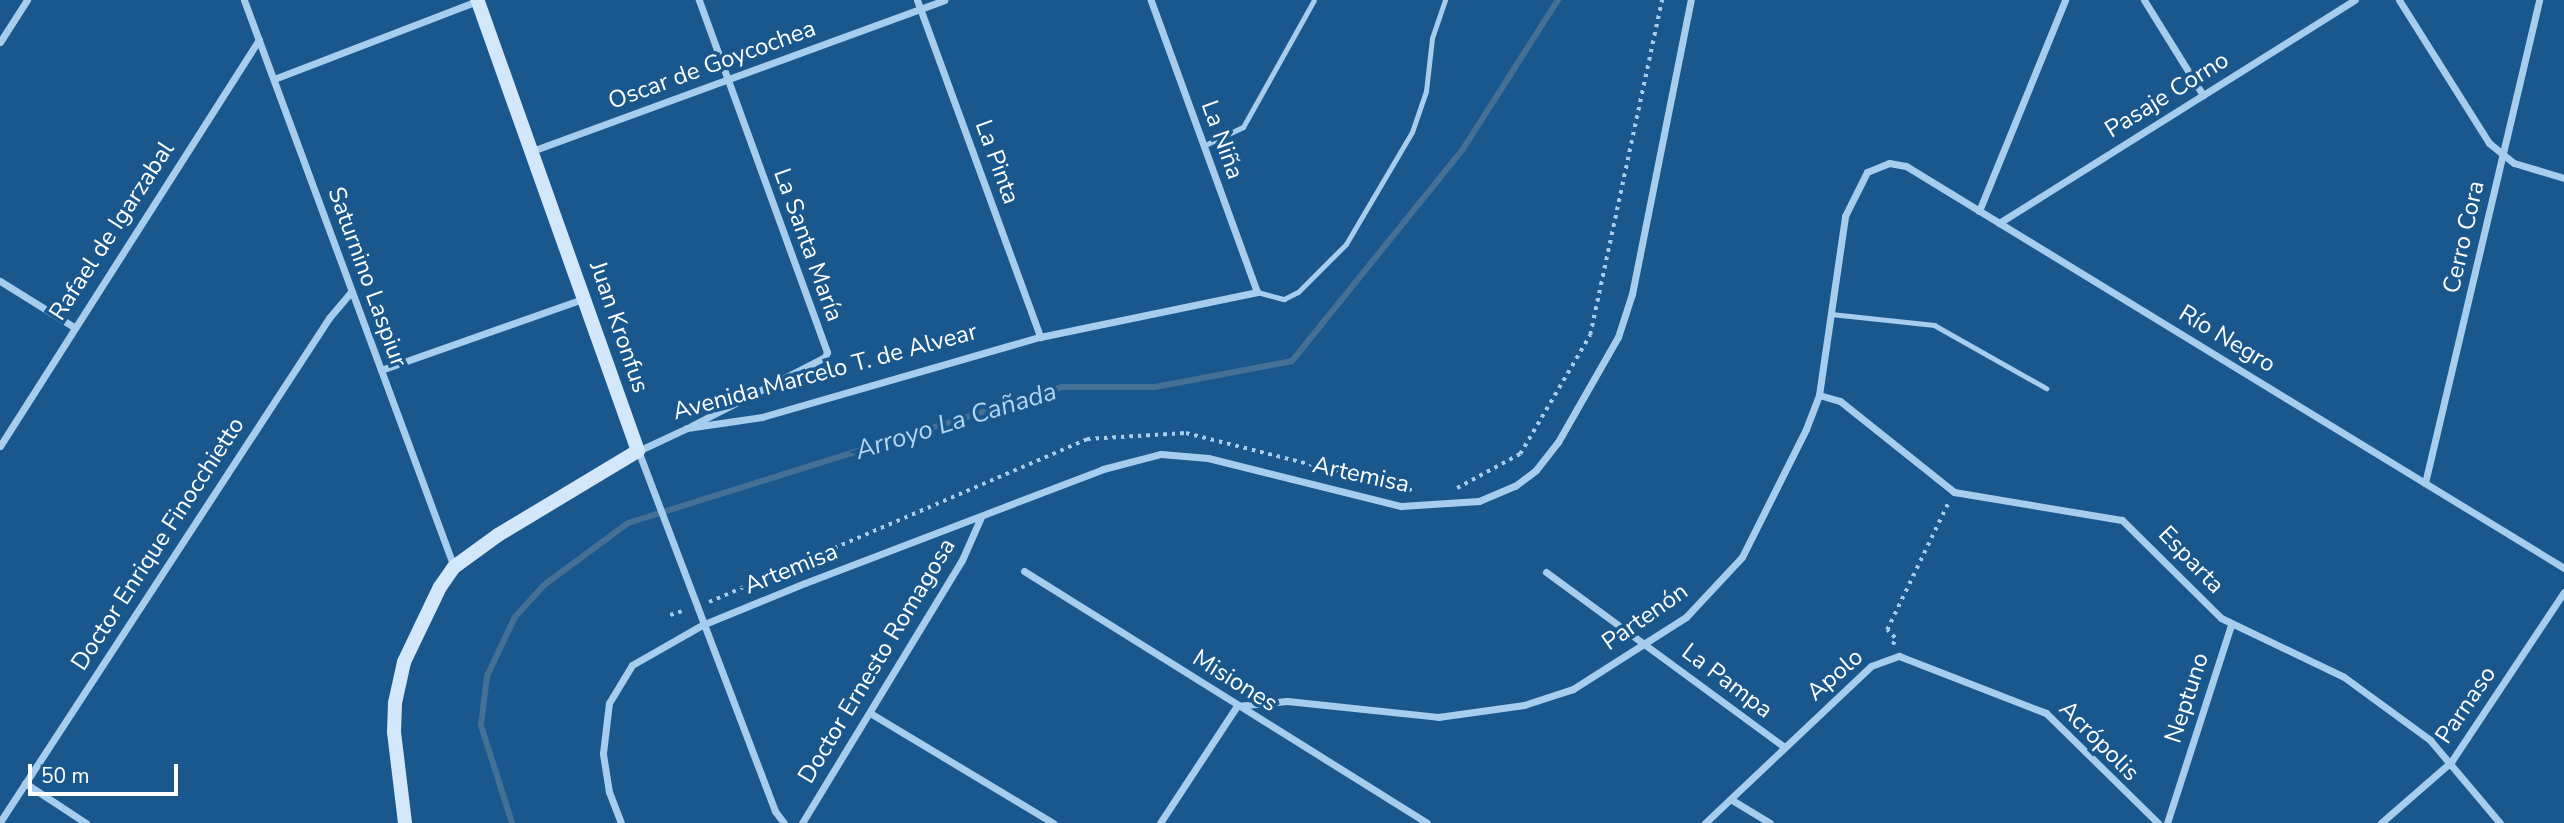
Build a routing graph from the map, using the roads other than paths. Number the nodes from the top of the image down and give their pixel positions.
1 (27, 0) edge
2 (244, 0) edge
3 (477, 0) edge
4 (699, 0) edge
5 (918, 0) edge
6 (944, 0) edge
7 (1152, 0) edge
8 (1314, 0) edge
9 (1446, 0) edge
10 (1691, 0) edge
11 (2065, 0) edge
12 (2144, 0) edge
13 (2355, 0) edge
14 (2399, 0) edge
15 (2539, 0) edge
16 (920, 9) junction
17 (258, 39) junction
18 (0, 42) edge
19 (274, 79) junction
20 (727, 79) junction
21 (2203, 95) junction
22 (1203, 146) junction
23 (532, 151) junction
24 (2503, 155) junction
25 (1867, 172) joint
26 (2564, 178) edge
27 (1979, 211) junction
28 (1999, 223) junction
29 (0, 281) edge
30 (352, 291) junction
31 (1257, 292) junction
32 (586, 298) junction
33 (1831, 314) junction
34 (74, 327) junction
35 (1040, 337) junction
36 (381, 370) junction
37 (2046, 388) dead end
38 (1819, 395) junction
39 (687, 428) junction
40 (0, 446) edge
41 (638, 451) junction
42 (2425, 482) junction
43 (981, 516) junction
44 (454, 567) junction
45 (2564, 568) edge
46 (1024, 571) dead end
47 (1546, 572) dead end
48 (2564, 592) edge
49 (702, 625) junction
50 (2231, 625) junction
51 (1645, 643) junction
52 (1888, 656) joint
53 (1237, 706) junction
54 (870, 713) junction
55 (1784, 747) junction
56 (2451, 762) junction
57 (26, 783) junction
58 (1732, 800) junction
59 (0, 822) edge
60 (86, 823) edge
61 (405, 823) edge
62 (621, 823) edge
63 (784, 823) edge
64 (802, 823) edge
65 (1053, 823) edge
66 (1160, 823) edge
67 (1427, 823) edge
68 (1705, 823) edge
69 (1770, 823) edge
70 (2158, 823) edge
71 (2167, 823) edge
72 (2381, 823) edge
73 (2500, 823) edge

1 - 18 street
2 - 17 street, Saturnino Laspiur
3 - 19 street
3 - 23 main road, Juan Kronfus
4 - 20 street, La Santa María
5 - 16 street, La Pinta
6 - 16 street, Oscar de Goycochea
7 - 22 street, La Niña
8 - 22 lane
9 - 31 lane
10 - 43 street, Artemisa
11 - 27 street
12 - 21 street
13 - 21 street, Pasaje Corno
14 - 24 street
15 - 24 street, Cerro Cora
16 - 20 street, Oscar de Goycochea
16 - 35 street, La Pinta
17 - 19 street, Saturnino Laspiur
17 - 34 street, Rafael de Igarzabal
19 - 30 street, Saturnino Laspiur
20 - 23 street, Oscar de Goycochea
20 - 39 street, La Santa María
21 - 28 street, Pasaje Corno
22 - 31 street, La Niña
23 - 32 main road, Juan Kronfus
24 - 26 street
24 - 42 street, Cerro Cora
25 - 27 street, Río Negro
25 - 33 street, Partenón
27 - 28 street, Río Negro
28 - 42 street, Río Negro
29 - 34 street
30 - 36 street, Saturnino Laspiur
30 - 57 street, Doctor Enrique Finocchietto
31 - 35 street, Avenida Marcelo T. de Alvear
32 - 36 street
32 - 41 main road, Juan Kronfus
33 - 37 lane
33 - 38 street, Partenón
34 - 40 street, Rafael de Igarzabal
35 - 39 street, Avenida Marcelo T. de Alvear
36 - 44 street, Saturnino Laspiur
38 - 50 street, Esparta
38 - 51 street, Partenón
39 - 41 street, Avenida Marcelo T. de Alvear
41 - 44 main road, Avenida Marcelo T. de Alvear
41 - 49 street, Juan Kronfus
42 - 45 street, Río Negro
43 - 49 street, Artemisa
43 - 54 street, Doctor Ernesto Romagosa
44 - 61 main road, Avenida Marcelo T. de Alvear
46 - 53 street, Misiones
47 - 51 street, La Pampa
48 - 56 street, Parnaso
49 - 62 street, Artemisa
49 - 63 street, Juan Kronfus
50 - 56 street, Esparta
50 - 71 street, Neptuno
51 - 53 street, Partenón
51 - 55 street, La Pampa
52 - 55 street, Apolo
52 - 70 street, Acrópolis
53 - 66 street
53 - 67 street, Misiones
54 - 64 street, Doctor Ernesto Romagosa
54 - 65 street
55 - 58 street, Apolo
56 - 72 street, Parnaso
56 - 73 street, Esparta
57 - 59 street, Doctor Enrique Finocchietto
57 - 60 street
58 - 68 street, Apolo
58 - 69 street

